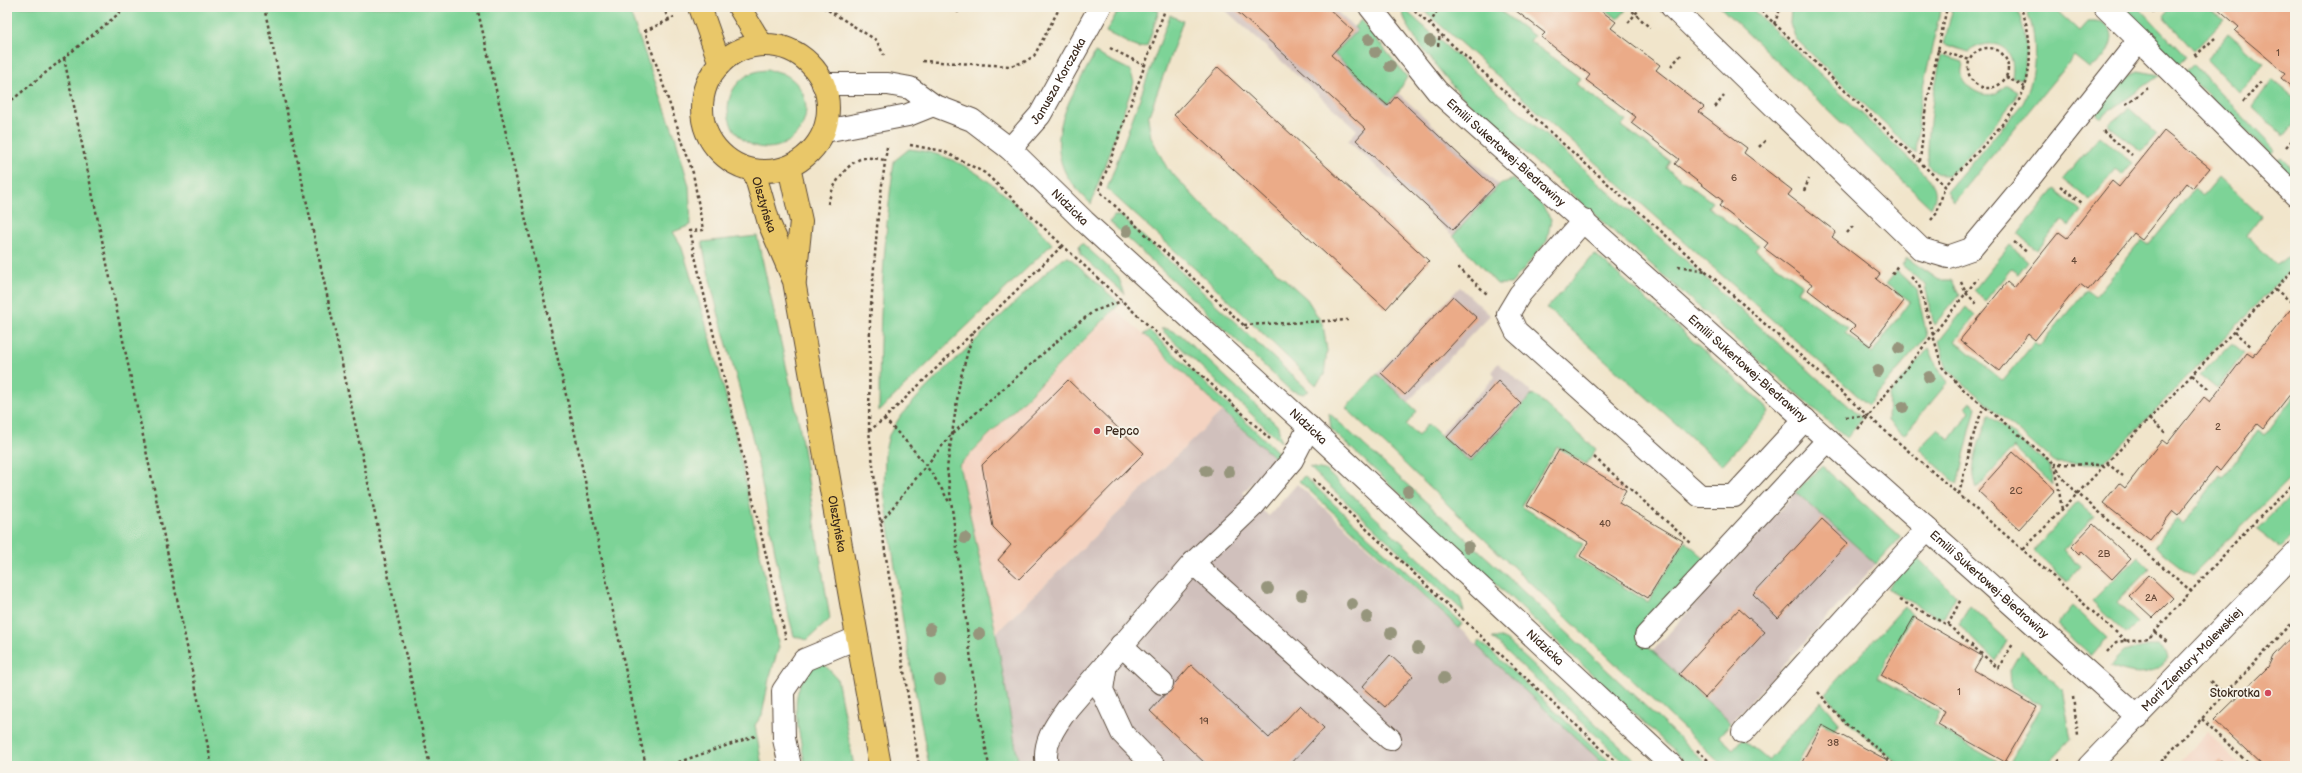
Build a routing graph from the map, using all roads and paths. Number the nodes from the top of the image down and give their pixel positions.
1 (127, 7) edge
2 (264, 7) edge
3 (477, 7) edge
4 (700, 7) edge
5 (739, 7) edge
6 (823, 7) edge
7 (1060, 7) edge
8 (1100, 7) edge
9 (1166, 7) edge
10 (1370, 7) edge
11 (1410, 7) edge
12 (1439, 7) edge
13 (1628, 7) edge
14 (1641, 7) edge
15 (1672, 7) edge
16 (1757, 7) edge
17 (1781, 7) edge
18 (1947, 7) edge
19 (2020, 7) edge
20 (2105, 7) edge
21 (2157, 7) edge
22 (2152, 12) dead end
23 (1635, 14) junction
24 (669, 20) dead end
25 (1628, 23) dead end
26 (1430, 24) junction
27 (1774, 24) junction
28 (1652, 30) dead end
29 (2139, 40) junction
30 (762, 45) junction
31 (1937, 50) junction
32 (1674, 51) dead end
33 (64, 58) junction
34 (886, 58) dead end
35 (917, 60) dead end
36 (1970, 60) junction
37 (1685, 61) dead end
38 (720, 64) junction
39 (2006, 77) junction
40 (2262, 80) dead end
41 (823, 84) junction
42 (2024, 86) junction
43 (1717, 92) dead end
44 (1728, 102) dead end
45 (7, 104) edge
46 (933, 105) junction
47 (2240, 106) dead end
48 (2080, 114) junction
49 (825, 131) junction
50 (1761, 134) dead end
51 (1770, 142) dead end
52 (887, 143) dead end
53 (903, 144) dead end
54 (1010, 149) junction
55 (2132, 155) dead end
56 (885, 160) junction
57 (1920, 162) junction
58 (790, 167) junction
59 (754, 171) junction
60 (1803, 174) dead end
61 (1814, 184) dead end
62 (2295, 195) edge
63 (1106, 198) junction
64 (828, 205) dead end
65 (1850, 219) dead end
66 (1584, 220) junction
67 (1084, 221) junction
68 (1861, 229) dead end
69 (1063, 245) junction
70 (1896, 262) dead end
71 (1899, 265) junction
72 (1458, 267) dead end
73 (2295, 268) edge
74 (1904, 270) dead end
75 (1892, 274) dead end
76 (1909, 275) dead end
77 (794, 281) junction
78 (2275, 289) junction
79 (1122, 301) junction
80 (2295, 305) edge
81 (1508, 314) junction
82 (1348, 320) dead end
83 (1243, 325) junction
84 (2234, 332) junction
85 (973, 333) junction
86 (1254, 335) dead end
87 (2252, 348) dead end
88 (2192, 375) junction
89 (2210, 390) dead end
90 (1984, 406) junction
91 (884, 419) junction
92 (1805, 419) junction
93 (2150, 419) junction
94 (1309, 427) junction
95 (868, 431) junction
96 (2167, 434) dead end
97 (950, 436) junction
98 (1828, 440) junction
99 (1594, 457) dead end
100 (1292, 460) junction
101 (2055, 464) junction
102 (2106, 464) junction
103 (927, 465) junction
104 (2123, 476) dead end
105 (2295, 482) edge
106 (2077, 493) junction
107 (1959, 495) junction
108 (952, 506) junction
109 (2062, 510) junction
110 (880, 523) junction
111 (1927, 529) junction
112 (1697, 550) dead end
113 (2023, 550) junction
114 (2295, 553) edge
115 (1193, 563) junction
116 (1875, 587) junction
117 (2191, 591) junction
118 (1964, 593) dead end
119 (2295, 620) edge
120 (1948, 625) junction
121 (1646, 636) dead end
122 (857, 638) junction
123 (2016, 640) dead end
124 (2126, 641) junction
125 (1121, 645) junction
126 (804, 660) junction
127 (1106, 664) junction
128 (1799, 670) junction
129 (2088, 673) junction
130 (1162, 683) dead end
131 (2138, 717) junction
132 (2202, 719) junction
133 (784, 727) junction
134 (1743, 732) dead end
135 (1390, 739) dead end
136 (2079, 739) dead end
137 (1692, 745) dead end
138 (2063, 755) dead end
139 (212, 766) edge
140 (430, 766) edge
141 (646, 766) edge
142 (667, 766) edge
143 (790, 766) edge
144 (880, 766) edge
145 (919, 766) edge
146 (989, 766) edge
147 (1047, 766) edge
148 (1154, 766) edge
149 (1620, 766) edge
150 (1672, 766) edge
151 (1714, 766) edge
152 (1895, 766) edge
153 (2053, 766) edge
154 (2089, 766) edge
155 (2157, 766) edge
156 (2251, 766) edge

1 - 33 path
2 - 140 path
3 - 141 path
4 - 38 main road
5 - 30 main road
6 - 34 path
7 - 35 path
8 - 54 street, Janusza Korczaka
9 - 63 path
10 - 66 street, Emilii Sukertowej-Biedrawiny
11 - 26 path
12 - 26 path
13 - 23 path
14 - 23 path
15 - 48 street
16 - 27 path
17 - 27 path
18 - 31 path
19 - 42 path
20 - 29 street
21 - 22 path
23 - 25 path
23 - 28 path
24 - 126 path
26 - 107 path
27 - 57 path
29 - 48 street
29 - 62 street
30 - 38 main road
30 - 41 main road
31 - 36 path
31 - 57 path
32 - 37 path
33 - 45 path
33 - 139 path
36 - 39 path
36 - 39 path
38 - 59 main road
39 - 42 path
40 - 47 path
41 - 46 street, Nidzicka
41 - 49 main road
42 - 57 path
43 - 44 path
46 - 49 street
46 - 54 street, Nidzicka
48 - 55 path
49 - 58 main road
50 - 51 path
52 - 56 path
53 - 69 path
54 - 67 street, Nidzicka
56 - 64 path
56 - 95 path
58 - 59 main road
58 - 77 main road, Olsztyńska
59 - 77 main road, Olsztyńska
60 - 61 path
63 - 67 path
63 - 83 path
65 - 68 path
66 - 81 street
66 - 92 street, Emilii Sukertowej-Biedrawiny
67 - 69 path
67 - 94 street, Nidzicka
69 - 79 path
69 - 85 path
70 - 71 path
71 - 74 path
71 - 75 path
72 - 81 path
73 - 78 path
76 - 90 path
77 - 122 main road, Olsztyńska
78 - 80 path
78 - 84 path
79 - 97 path
79 - 100 path
81 - 92 street
82 - 83 path
83 - 86 path
84 - 87 path
84 - 88 path
85 - 91 path
85 - 97 path
88 - 89 path
88 - 93 path
90 - 101 path
90 - 107 path
91 - 95 path
91 - 103 path
92 - 98 street, Emilii Sukertowej-Biedrawiny
93 - 96 path
93 - 102 path
94 - 100 street
94 - 150 street, Nidzicka
95 - 110 path
97 - 103 path
97 - 108 path
98 - 111 street, Emilii Sukertowej-Biedrawiny
98 - 121 street
99 - 112 path
100 - 115 street
100 - 149 path
101 - 102 path
101 - 106 path
101 - 109 path
102 - 104 path
102 - 106 path
103 - 108 path
103 - 110 path
105 - 117 path
106 - 109 path
106 - 117 path
107 - 113 path
108 - 146 path
109 - 113 path
110 - 145 path
111 - 116 street
111 - 129 street, Emilii Sukertowej-Biedrawiny
113 - 124 path
114 - 131 street, Marii Zientary-Malewskiej
115 - 125 street
115 - 135 street
116 - 120 path
116 - 128 street
117 - 124 path
118 - 120 path
119 - 132 path
120 - 123 path
122 - 126 street
122 - 144 main road, Olsztyńska
124 - 129 path
125 - 127 street
125 - 130 street
126 - 133 street
127 - 147 street
127 - 148 street
128 - 134 street
128 - 152 path
129 - 131 street, Emilii Sukertowej-Biedrawiny
129 - 136 path
131 - 154 street, Marii Zientary-Malewskiej
132 - 155 path
132 - 156 path
133 - 142 path
133 - 143 street
137 - 151 path
138 - 153 path

